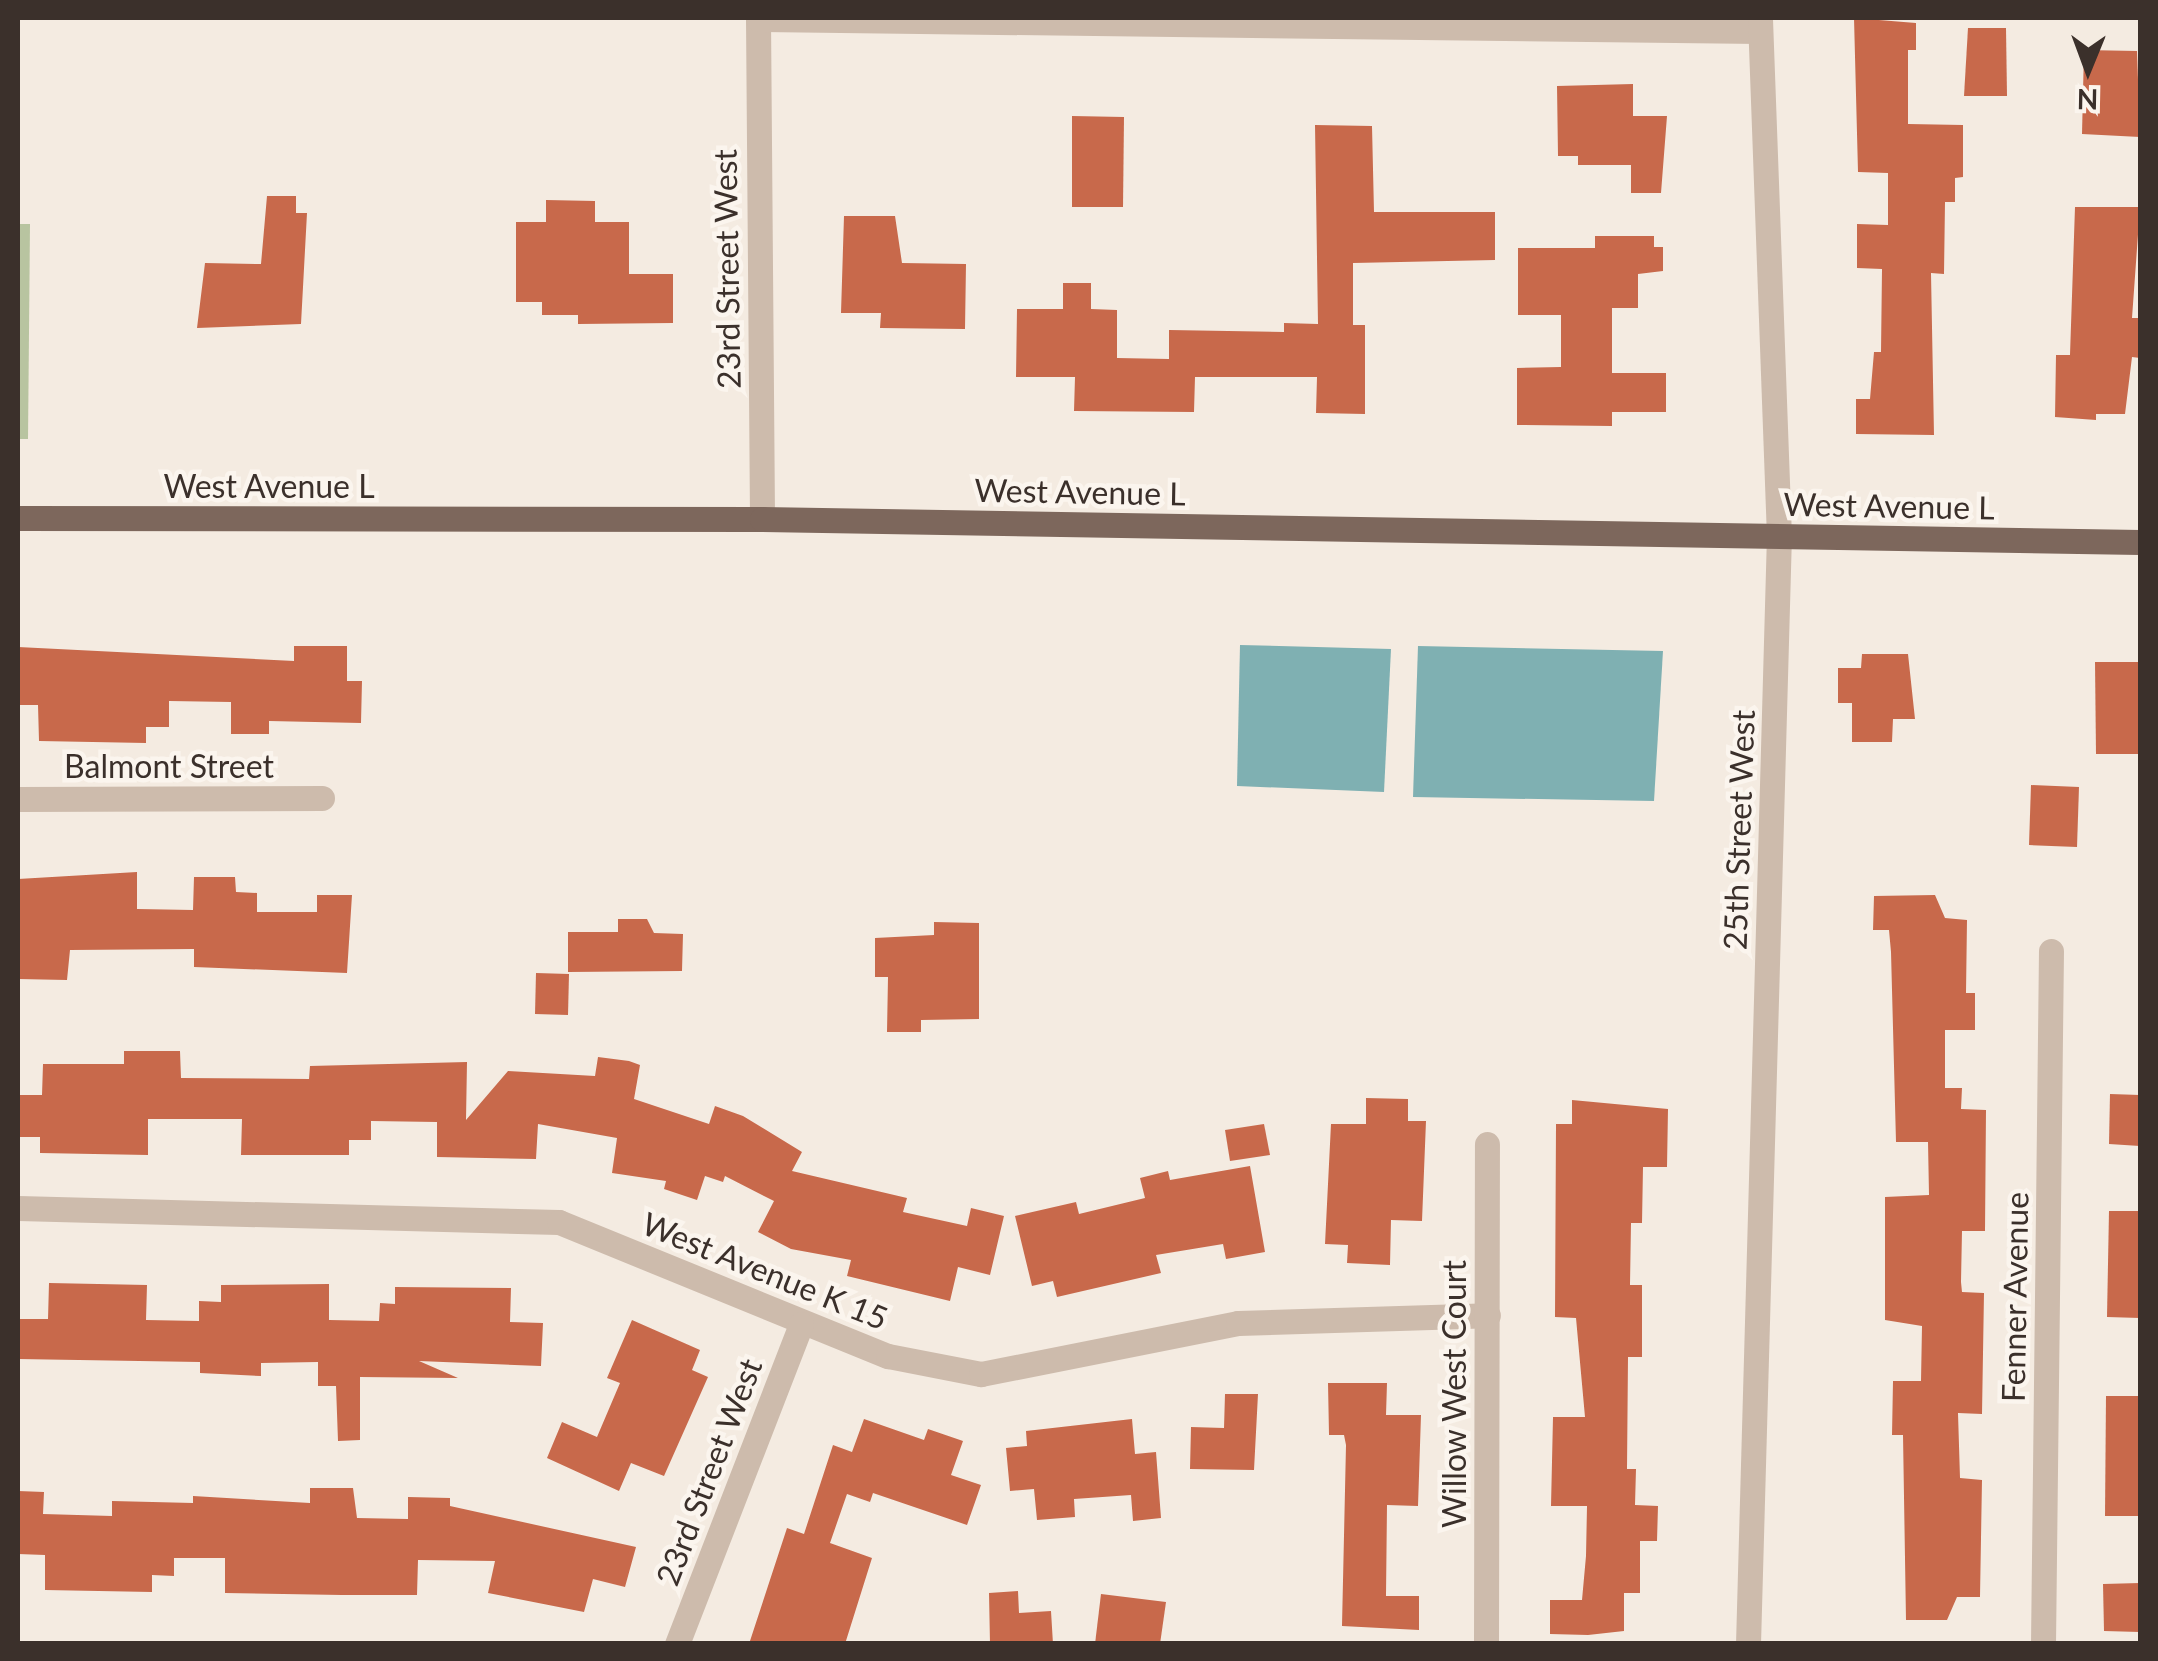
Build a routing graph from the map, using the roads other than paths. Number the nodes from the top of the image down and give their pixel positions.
1 (758, 18) edge
2 (1760, 24) edge
3 (18, 518) edge
4 (762, 519) junction
5 (1780, 537) junction
6 (2140, 542) edge
7 (322, 798) dead end
8 (18, 799) edge
9 (2052, 951) dead end
10 (1487, 1144) dead end
11 (18, 1208) edge
12 (1488, 1315) junction
13 (802, 1324) junction
14 (676, 1644) edge
15 (1486, 1644) edge
16 (1748, 1644) edge
17 (2043, 1644) edge

1 - 2 street
1 - 4 street, 23rd Street West
2 - 5 street, 25th Street West
3 - 4 main road, West Avenue L
4 - 5 main road, West Avenue L
5 - 6 main road, West Avenue L
5 - 16 street, 25th Street West
7 - 8 street, Balmont Street
9 - 17 street, Fenner Avenue
10 - 12 street, Willow West Court
11 - 13 street, West Avenue K 15
12 - 13 street, West Avenue K 15
12 - 15 street, Willow West Court
13 - 14 street, 23rd Street West

